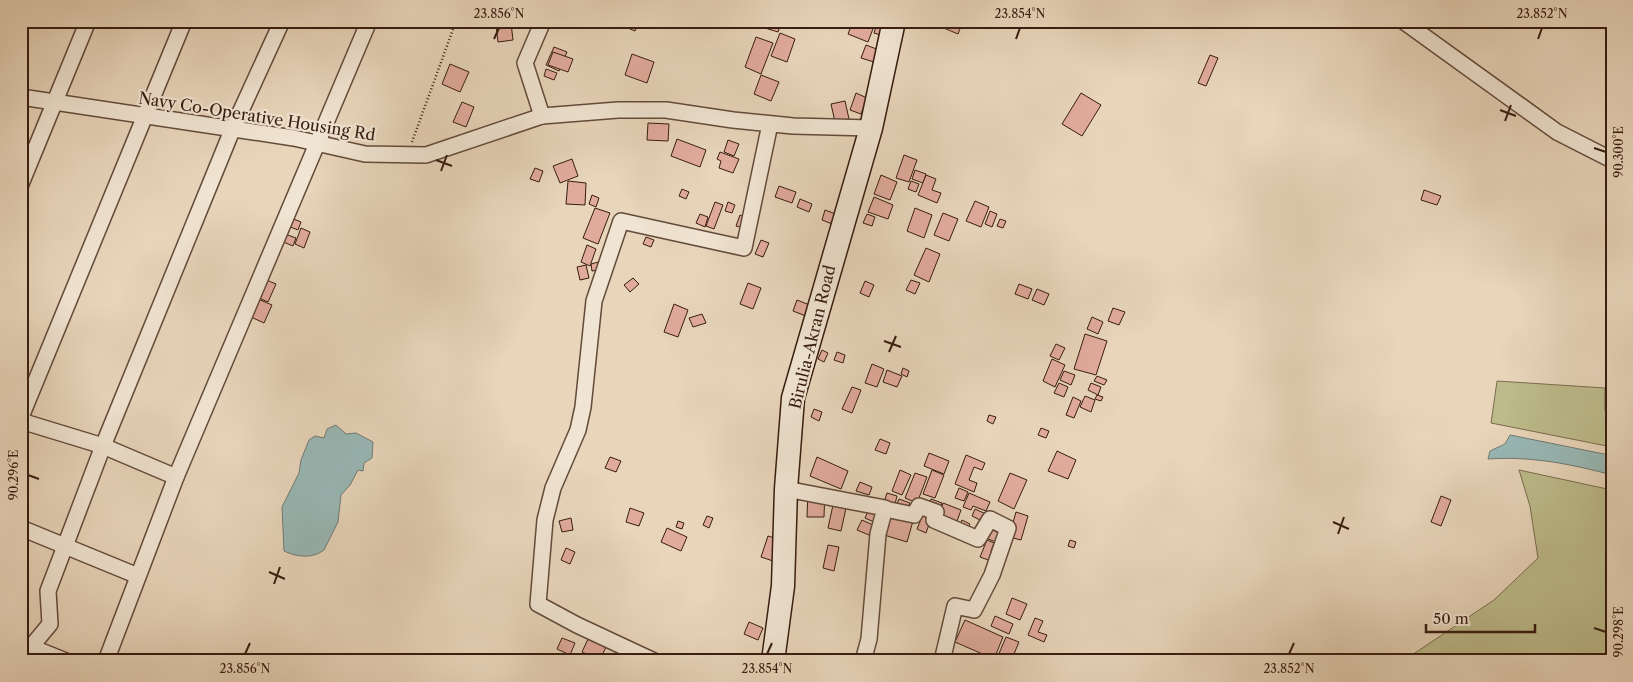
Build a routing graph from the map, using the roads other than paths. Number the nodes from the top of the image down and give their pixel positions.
1 (88, 21) edge
2 (184, 21) edge
3 (282, 21) edge
4 (369, 21) edge
5 (543, 21) edge
6 (894, 21) edge
7 (1403, 21) edge
8 (21, 97) edge
9 (56, 102) junction
10 (147, 116) junction
11 (542, 116) junction
12 (770, 124) junction
13 (233, 128) junction
14 (871, 128) junction
15 (318, 144) junction
16 (1612, 160) edge
17 (21, 184) edge
18 (21, 419) edge
19 (103, 446) junction
20 (176, 477) junction
21 (786, 489) junction
22 (885, 510) junction
23 (21, 528) edge
24 (65, 546) junction
25 (138, 576) junction
26 (31, 647) junction
27 (21, 659) edge
28 (66, 661) edge
29 (106, 661) edge
30 (654, 661) edge
31 (774, 661) edge
32 (864, 661) edge
33 (942, 661) edge

1 - 9 street
2 - 10 street
3 - 13 street
4 - 15 street
5 - 11 street
6 - 14 street, Birulia-Akran Road
7 - 16 street
8 - 9 street, Navy Co-Operative Housing Rd
9 - 10 street, Navy Co-Operative Housing Rd
9 - 17 street
10 - 13 street, Navy Co-Operative Housing Rd
10 - 18 street
11 - 12 street, Navy Co-Operative Housing Rd
11 - 15 street, Navy Co-Operative Housing Rd
12 - 14 street, Navy Co-Operative Housing Rd
12 - 30 street
13 - 15 street, Navy Co-Operative Housing Rd
13 - 19 street
14 - 21 street, Birulia-Akran Road
15 - 20 street
18 - 19 street
19 - 20 street
19 - 24 street
20 - 25 street
21 - 22 street
21 - 31 street, Birulia-Akran Road
22 - 32 street
22 - 33 street
23 - 24 street
24 - 25 street
24 - 26 street
25 - 29 street
26 - 27 street
26 - 28 street

